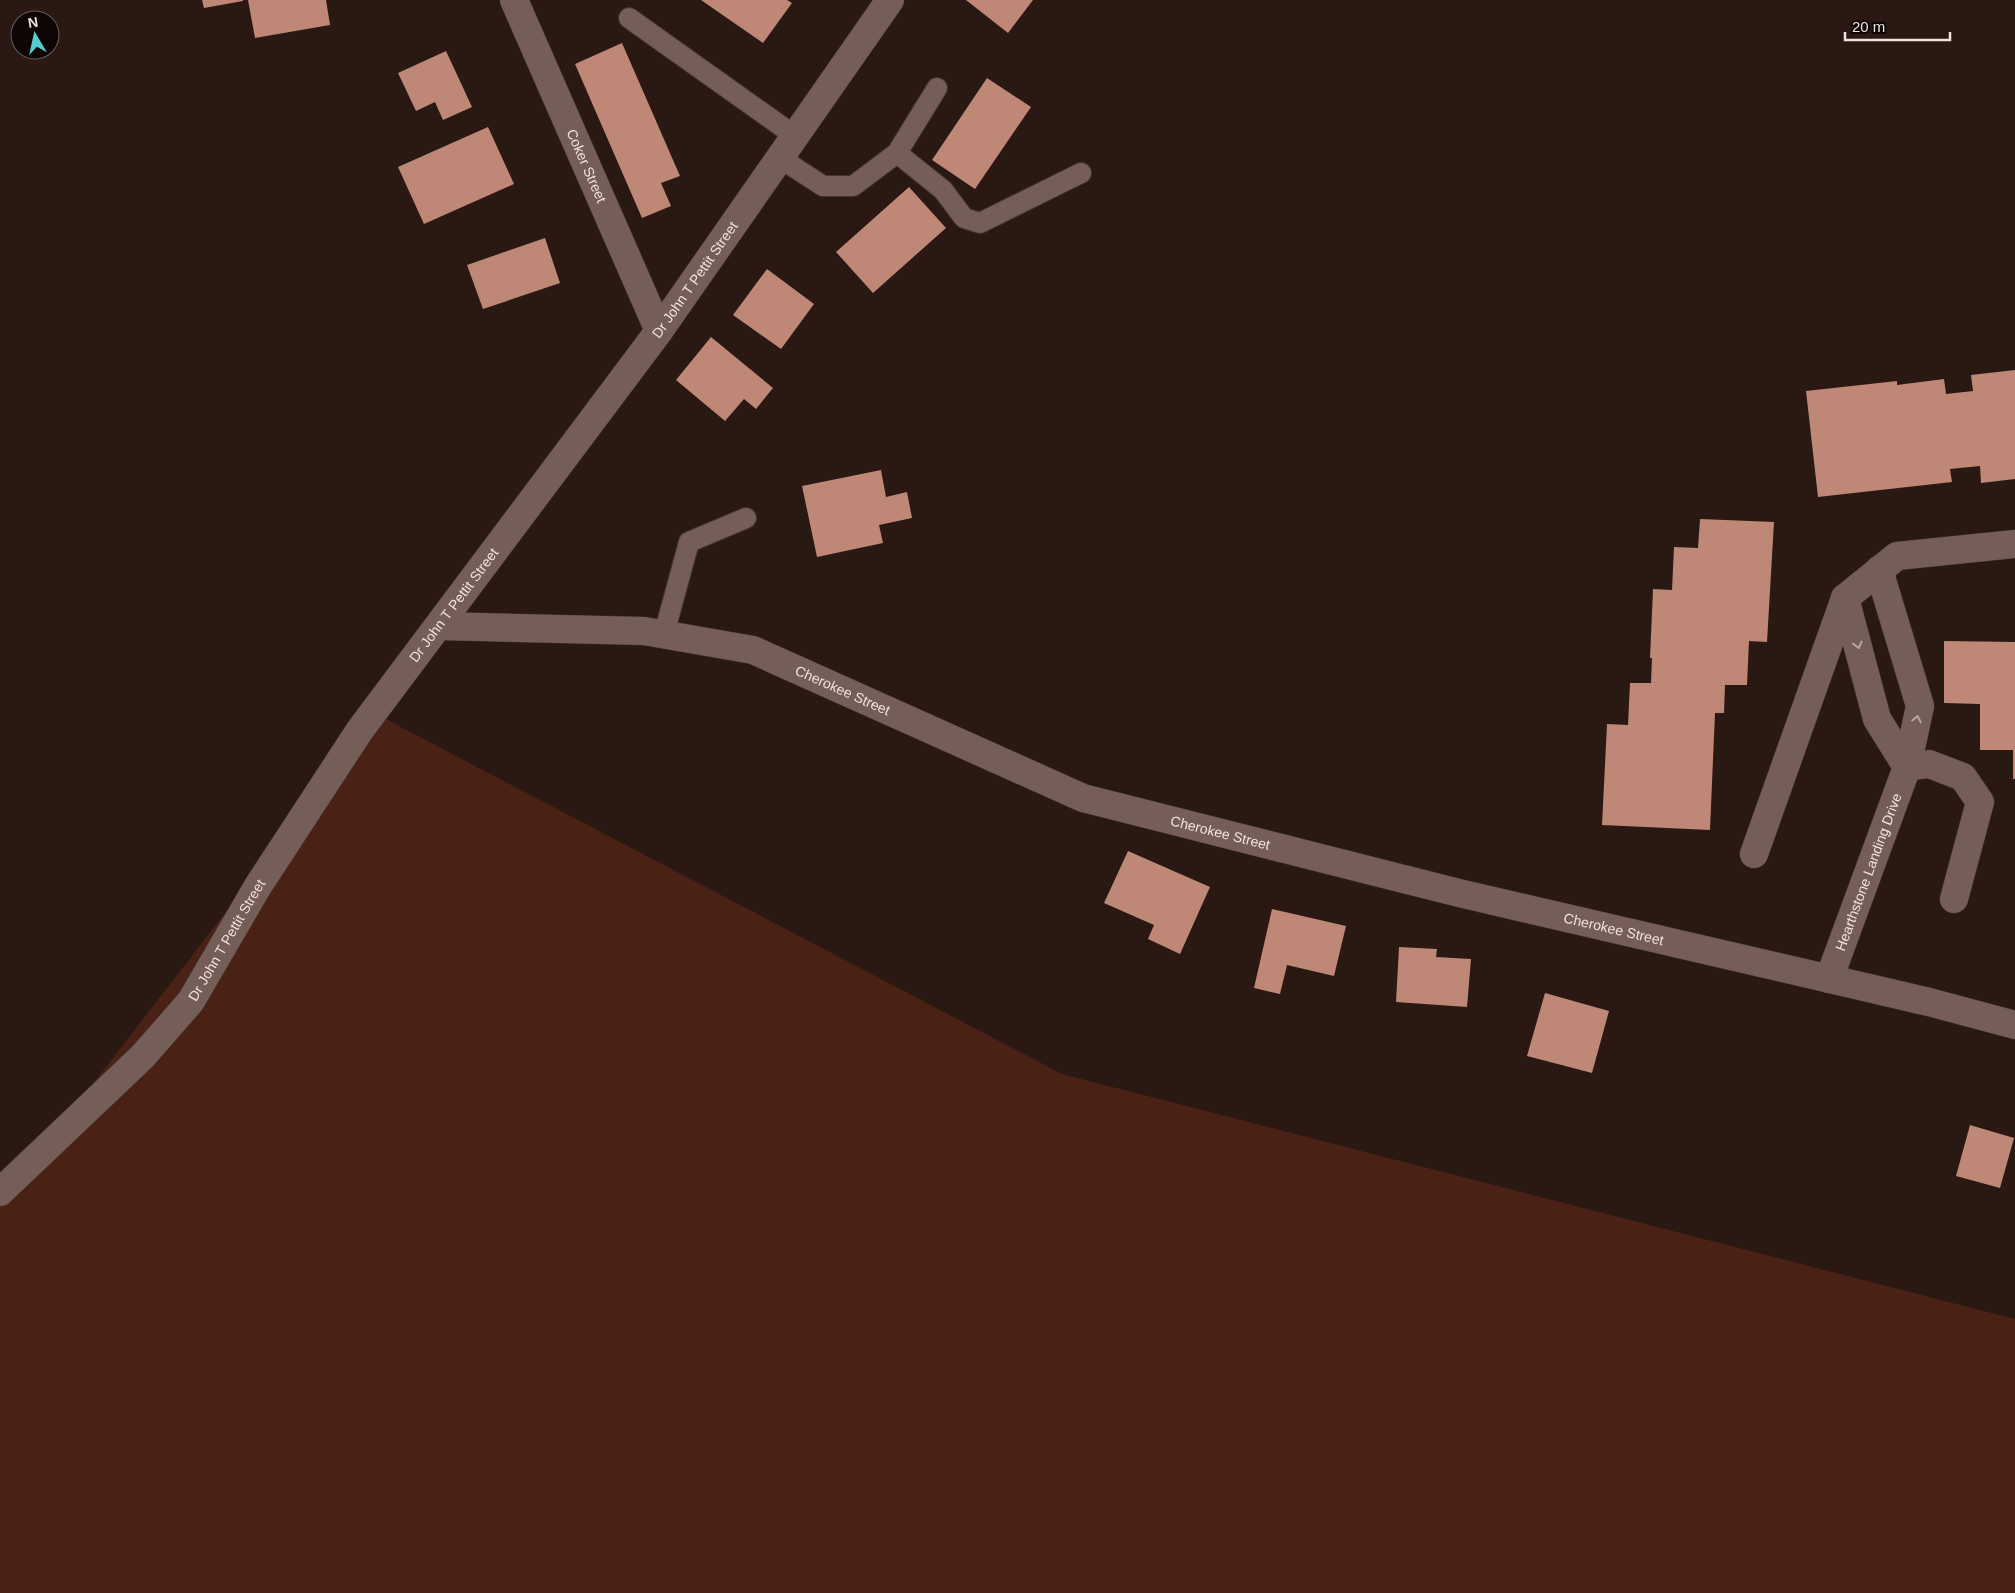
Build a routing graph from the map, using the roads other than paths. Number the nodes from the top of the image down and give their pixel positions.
1 (514, 0) edge
2 (890, 0) edge
3 (629, 18) dead end
4 (937, 88) dead end
5 (795, 136) junction
6 (897, 153) junction
7 (780, 158) junction
8 (1081, 173) dead end
9 (659, 331) junction
10 (746, 518) dead end
11 (2015, 544) edge
12 (1879, 570) junction
13 (1845, 598) junction
14 (439, 626) junction
15 (664, 634) junction
16 (1907, 766) junction
17 (1754, 854) dead end
18 (1954, 899) dead end
19 (1829, 978) junction
20 (2015, 1024) edge
21 (0, 1192) edge

1 - 9 street, Coker Street
2 - 5 street, Dr John T Pettit Street
3 - 5 lane
4 - 6 lane
5 - 7 street, Dr John T Pettit Street
6 - 7 lane
6 - 8 lane
7 - 9 street, Dr John T Pettit Street
9 - 14 street, Dr John T Pettit Street
10 - 15 lane
11 - 12 street
12 - 13 street
16 -> 12 street, Hearthstone Landing Drive
13 -> 16 street
13 - 17 street
14 - 15 street, Cherokee Street
14 - 21 street, Dr John T Pettit Street
15 - 19 street, Cherokee Street
16 - 18 street
16 - 19 street, Hearthstone Landing Drive
19 - 20 street, Cherokee Street

